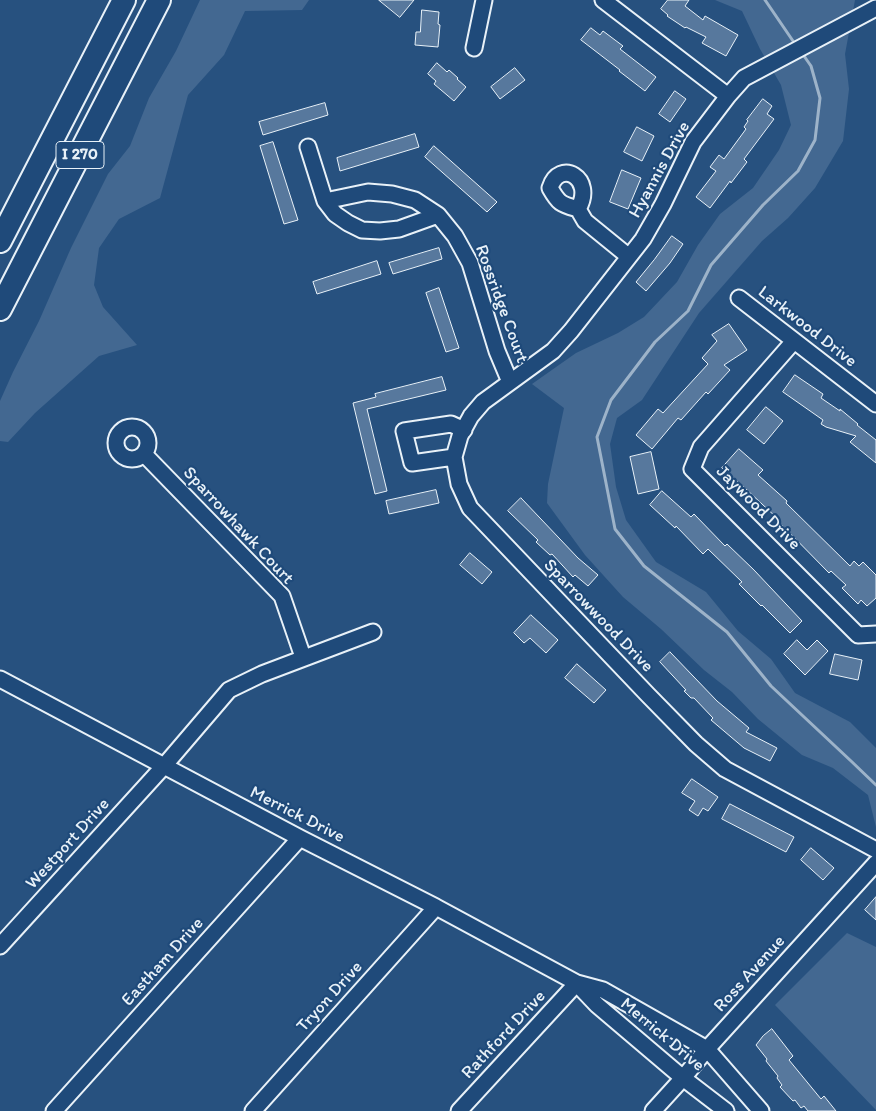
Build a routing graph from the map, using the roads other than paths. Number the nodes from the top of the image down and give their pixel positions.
1 (124, 0) edge
2 (159, 0) edge
3 (484, 0) edge
4 (603, 0) edge
5 (876, 8) edge
6 (474, 48) dead end
7 (728, 96) junction
8 (308, 146) dead end
9 (325, 201) junction
10 (578, 209) dead end
11 (438, 215) junction
12 (0, 240) edge
13 (628, 256) junction
14 (739, 298) dead end
15 (0, 309) edge
16 (794, 341) junction
17 (553, 351) joint
18 (510, 382) junction
19 (876, 404) edge
20 (464, 430) junction
21 (144, 454) dead end
22 (454, 457) junction
23 (372, 632) dead end
24 (876, 634) edge
25 (304, 657) junction
26 (0, 679) edge
27 (164, 766) junction
28 (300, 838) junction
29 (876, 850) edge
30 (876, 863) edge
31 (436, 907) junction
32 (2, 940) edge
33 (576, 984) junction
34 (707, 1049) junction
35 (683, 1078) junction
36 (54, 1111) edge
37 (253, 1111) edge
38 (459, 1111) edge
39 (653, 1111) edge
40 (726, 1111) edge
41 (760, 1111) edge

1 - 12 highway, I 270
2 - 15 highway, I 270
3 - 6 street
4 - 7 street
5 - 7 street, Hyannis Drive
7 - 13 street, Hyannis Drive
8 - 9 street
9 - 11 street, Rossridge Court
9 - 11 street
10 - 13 street
11 - 18 street, Rossridge Court
13 - 17 street, Hyannis Drive
14 - 16 street, Larkwood Drive
16 - 19 street, Larkwood Drive
16 - 24 street, Jaywood Drive
17 - 18 street, Sparrowwood Drive
18 - 20 street, Sparrowwood Drive
20 - 22 street, Sparrowwood Drive
20 - 22 street
21 - 25 street, Sparrowhawk Court
22 - 29 street, Sparrowwood Drive
23 - 25 street
25 - 27 street
26 - 27 street, Merrick Drive
27 - 28 street, Merrick Drive
27 - 32 street, Westport Drive
28 - 31 street, Merrick Drive
28 - 36 street, Eastham Drive
30 - 34 street, Ross Avenue
31 - 33 street, Merrick Drive
31 - 37 street, Tryon Drive
33 - 34 street, Merrick Drive
33 - 35 street, Merrick Drive
33 - 38 street, Rathford Drive
34 - 35 street, Ross Avenue
34 - 41 street, Merrick Drive
35 - 39 street, Ross Avenue
35 - 40 street, Merrick Drive

